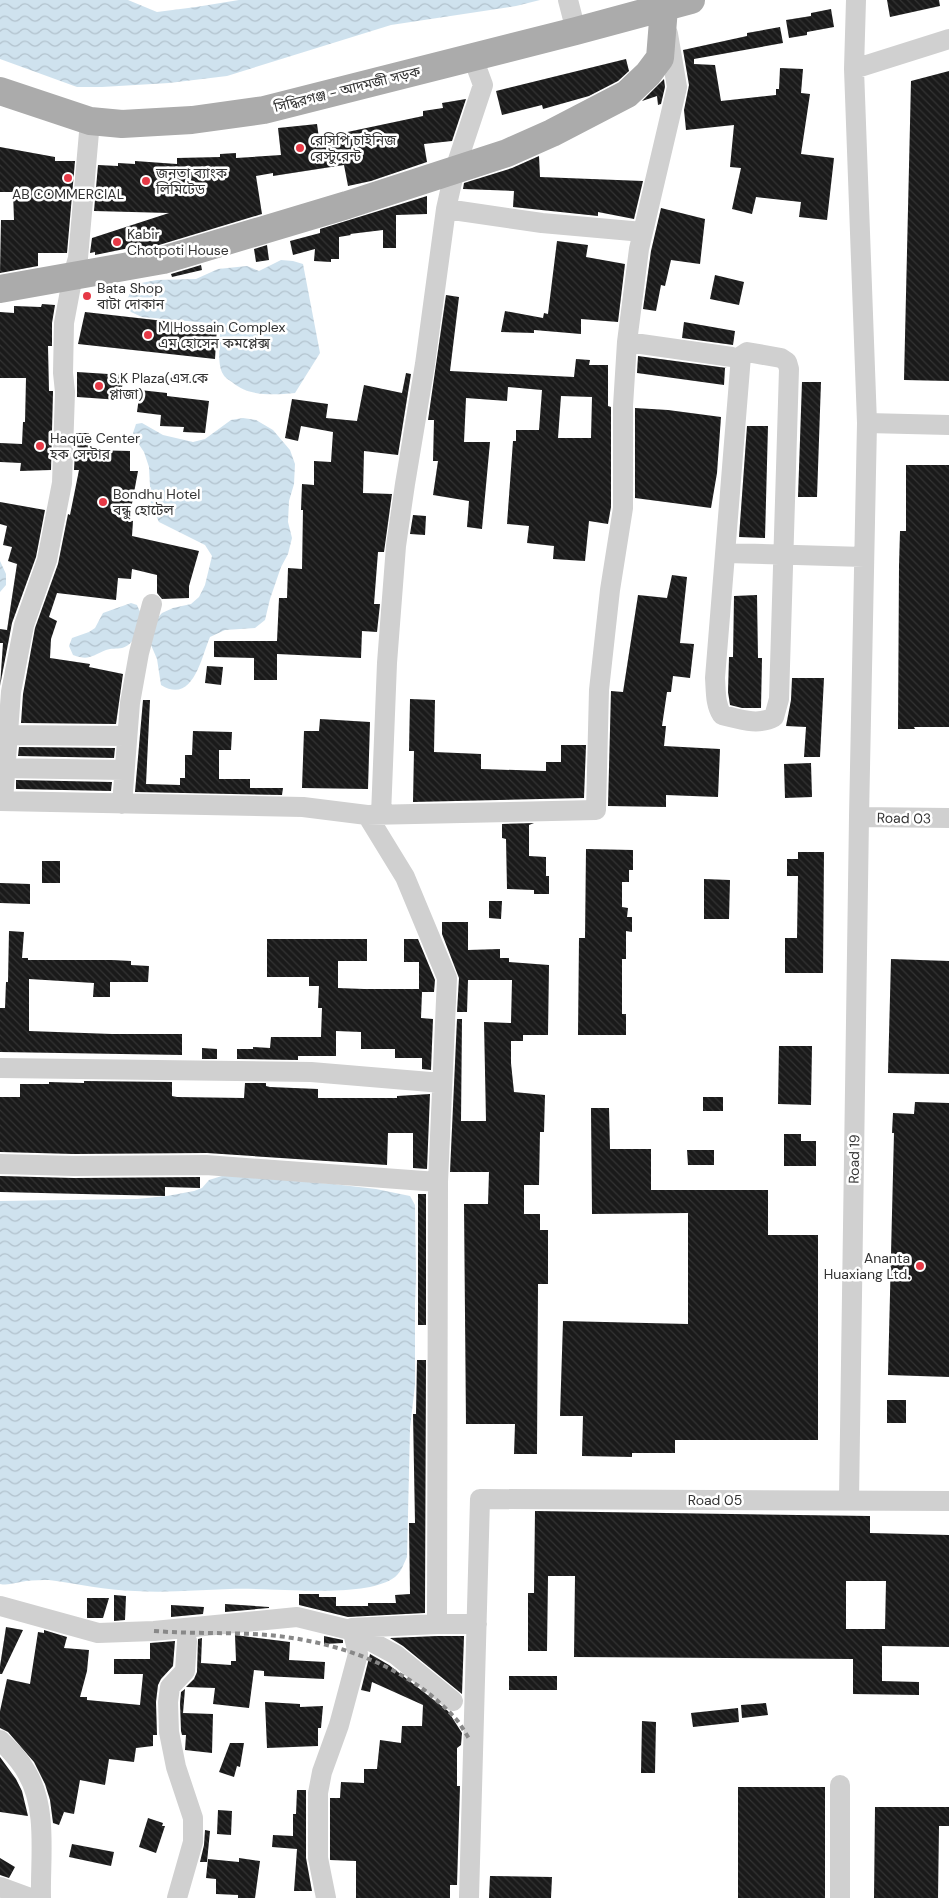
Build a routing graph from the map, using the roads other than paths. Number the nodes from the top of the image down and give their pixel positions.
1 (568, 0) edge
2 (691, 0) edge
3 (856, 0) edge
4 (664, 8) junction
5 (576, 32) junction
6 (949, 39) edge
7 (473, 58) junction
8 (854, 69) junction
9 (0, 92) edge
10 (90, 121) junction
11 (455, 170) junction
12 (446, 209) junction
13 (643, 232) junction
14 (73, 275) junction
15 (0, 289) edge
16 (627, 342) junction
17 (732, 357) dead end
18 (867, 423) junction
19 (949, 425) edge
20 (726, 553) junction
21 (784, 554) junction
22 (864, 557) junction
23 (152, 604) dead end
24 (4, 735) edge
25 (127, 736) junction
26 (2, 769) edge
27 (124, 770) junction
28 (1, 801) edge
29 (122, 804) junction
30 (374, 815) junction
31 (859, 817) junction
32 (949, 818) edge
33 (0, 1068) edge
34 (442, 1082) junction
35 (0, 1164) edge
36 (438, 1182) junction
37 (849, 1500) junction
38 (949, 1500) edge
39 (0, 1606) edge
40 (437, 1624) junction
41 (477, 1624) junction
42 (187, 1641) dead end
43 (453, 1701) dead end
44 (0, 1740) edge
45 (840, 1785) dead end
46 (0, 1887) edge
47 (30, 1898) edge
48 (41, 1898) edge
49 (177, 1898) edge
50 (326, 1898) edge
51 (469, 1898) edge
52 (840, 1898) edge

1 - 5 street
2 - 4 main road, সিদ্ধিরগঞ্জ - আদমজী সড়ক
3 - 8 street, Road 19
4 - 5 main road, সিদ্ধিরগঞ্জ - আদমজী সড়ক
4 - 11 main road
4 - 13 street
5 - 7 main road, সিদ্ধিরগঞ্জ - আদমজী সড়ক
6 - 8 street
7 - 10 main road, সিদ্ধিরগঞ্জ - আদমজী সড়ক
7 - 11 street
8 - 18 street, Road 19
9 - 10 main road, সিদ্ধিরগঞ্জ - আদমজী সড়ক
10 - 14 street
11 - 12 street
11 - 14 main road
12 - 13 street
12 - 30 street
13 - 16 street
14 - 15 main road
14 - 24 street
16 - 17 street
16 - 30 street
18 - 19 street
18 - 22 street, Road 19
20 - 21 street
20 - 21 street
20 - 21 street
21 - 22 street
22 - 31 street, Road 19
23 - 25 street
24 - 25 street
24 - 26 street
25 - 27 street
26 - 27 street
26 - 28 street
27 - 29 street
28 - 29 street
29 - 30 street
30 - 34 street
31 - 32 street, Road 03
31 - 37 street, Road 19
33 - 34 street
34 - 36 street
35 - 36 street
36 - 40 street
37 - 38 street, Road 05
37 - 41 street, Road 05
39 - 43 street
40 - 41 street
40 - 50 street
41 - 51 street
42 - 49 street
44 - 48 street
45 - 52 street
46 - 47 street

